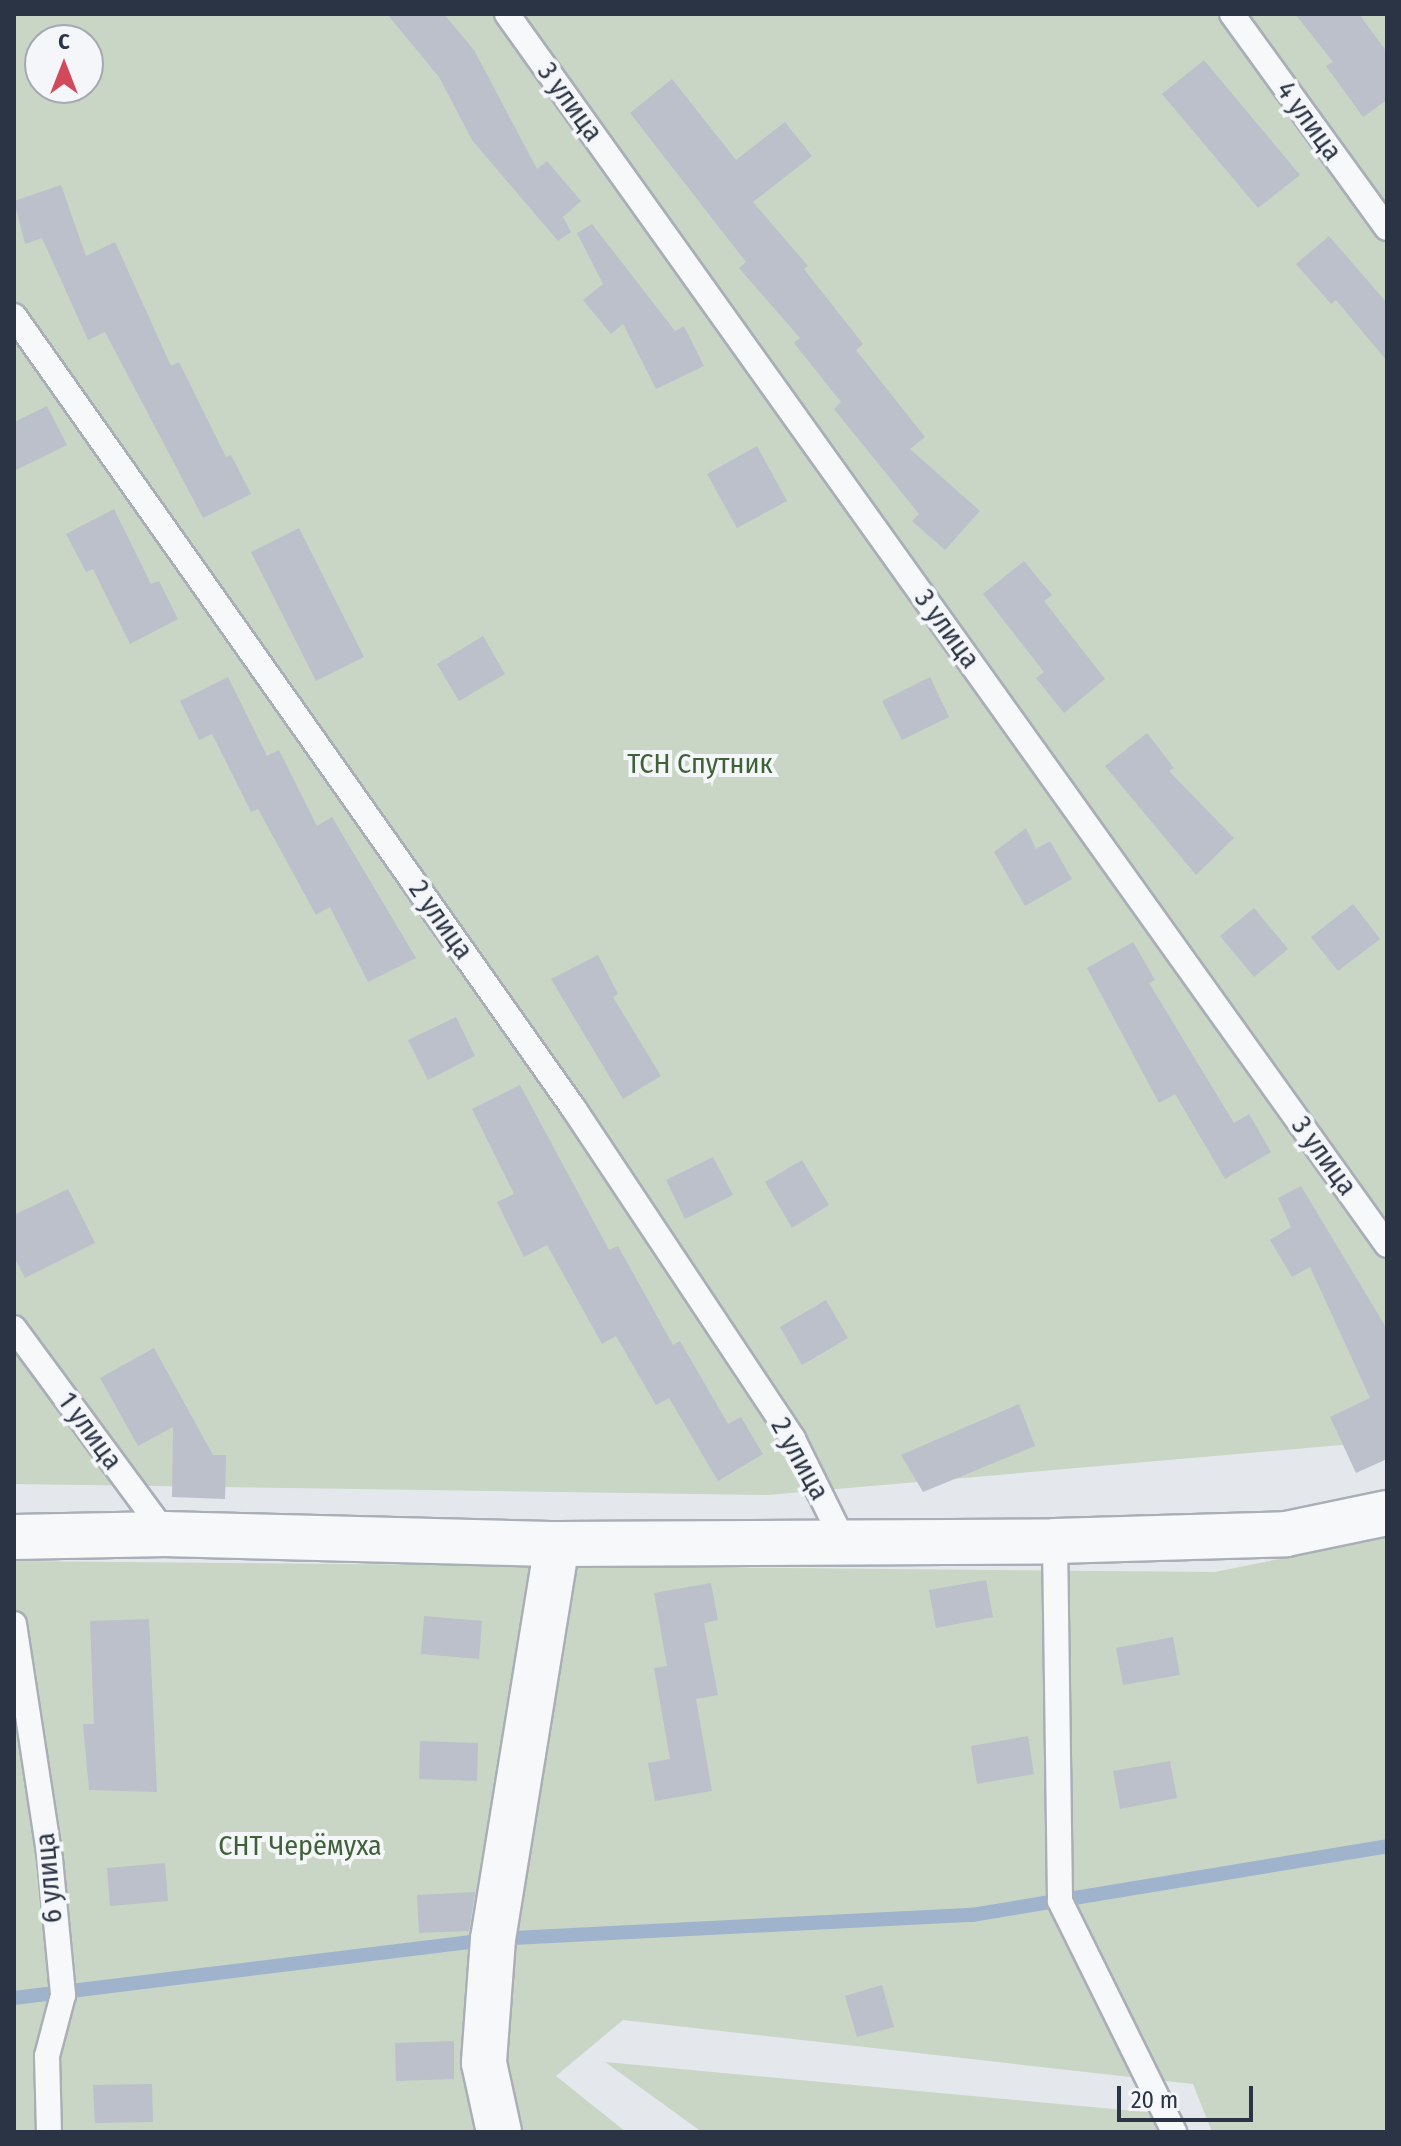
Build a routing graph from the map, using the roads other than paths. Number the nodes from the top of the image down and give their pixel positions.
1 (507, 14) edge
2 (1232, 14) edge
3 (1387, 228) edge
4 (14, 316) edge
5 (1387, 1245) edge
6 (14, 1328) edge
7 (1387, 1513) edge
8 (166, 1534) junction
9 (14, 1537) edge
10 (843, 1540) junction
11 (1055, 1541) junction
12 (557, 1544) junction
13 (14, 1624) edge
14 (49, 2132) edge
15 (499, 2132) edge
16 (1174, 2132) edge

1 - 5 lane, 3 улица
2 - 3 lane, 4 улица
4 - 10 lane, 2 улица
6 - 8 lane, 1 улица
7 - 11 street
8 - 9 street
8 - 12 street
10 - 11 street
10 - 12 street
11 - 16 lane
12 - 15 street
13 - 14 lane, 6 улица

